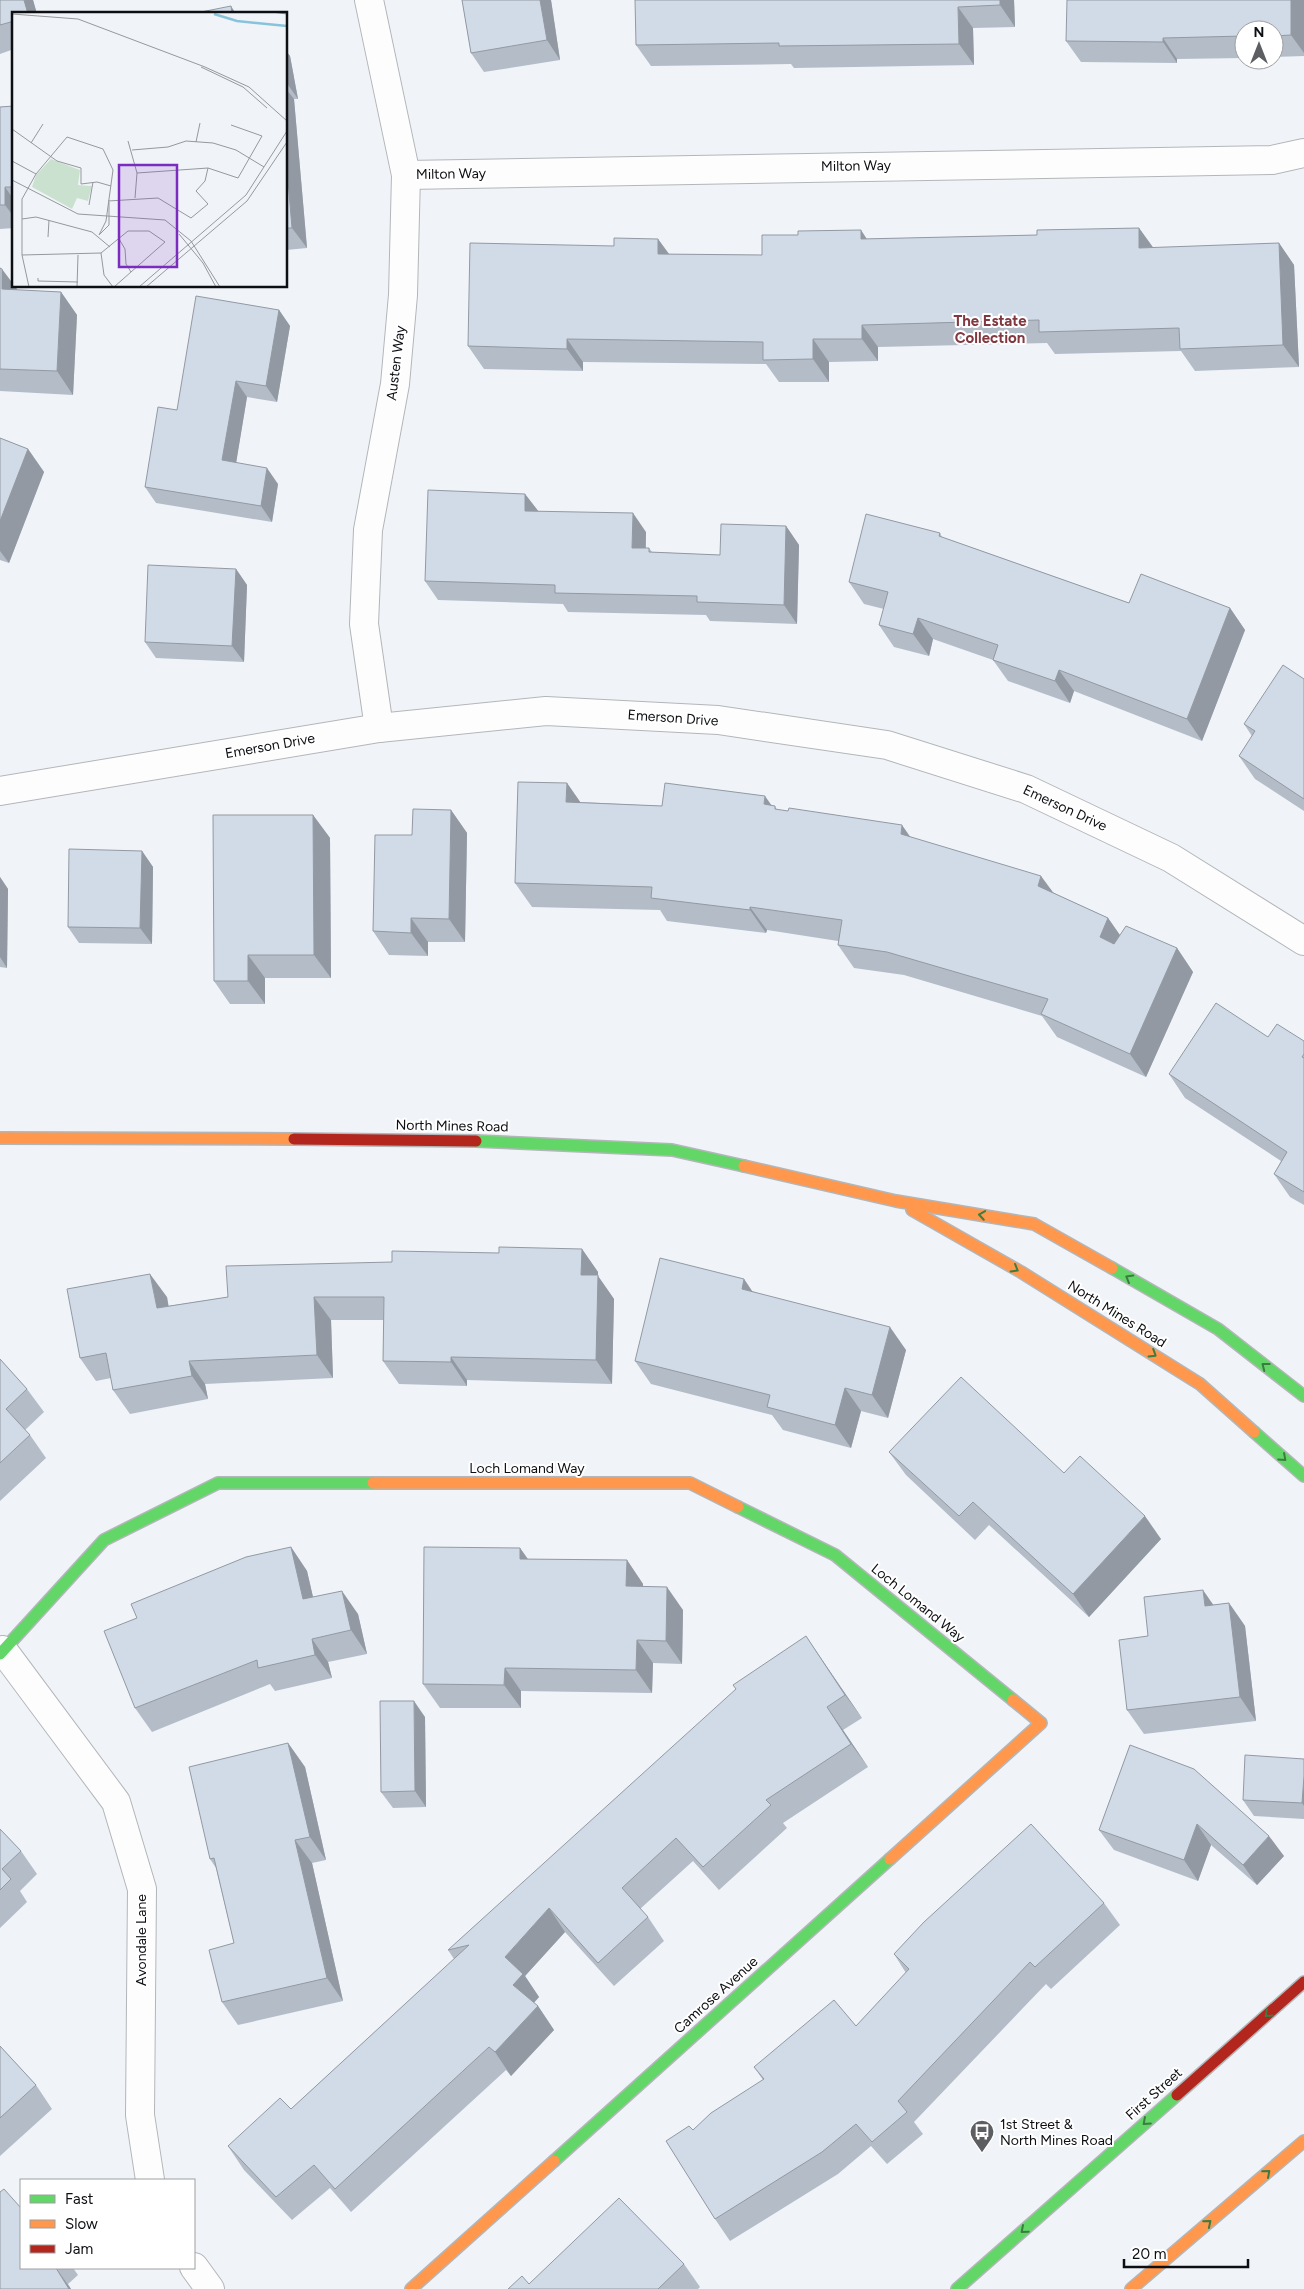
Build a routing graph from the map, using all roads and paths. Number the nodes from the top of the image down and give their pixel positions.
1 (369, 0) edge
2 (1304, 153) edge
3 (406, 175) junction
4 (379, 728) junction
5 (0, 791) edge
6 (1304, 941) edge
7 (0, 1138) edge
8 (896, 1201) junction
9 (1304, 1396) edge
10 (1304, 1476) edge
11 (2, 1652) edge
12 (1041, 1723) joint
13 (1304, 1982) edge
14 (1304, 2141) edge
15 (150, 2179) edge
16 (195, 2268) edge
17 (210, 2289) edge
18 (411, 2289) edge
19 (957, 2289) edge
20 (1131, 2289) edge

1 - 3 street, Austen Way
2 - 3 street, Milton Way
3 - 4 street, Austen Way
4 - 5 street, Emerson Drive
4 - 6 street, Emerson Drive
7 - 8 main road, North Mines Road
9 -> 8 main road, North Mines Road
8 -> 10 main road, North Mines Road
11 - 12 main road, Loch Lomand Way
11 - 15 street, Avondale Lane
12 - 18 main road, Camrose Avenue
13 -> 19 main road, First Street
20 -> 14 main road
16 - 17 street

